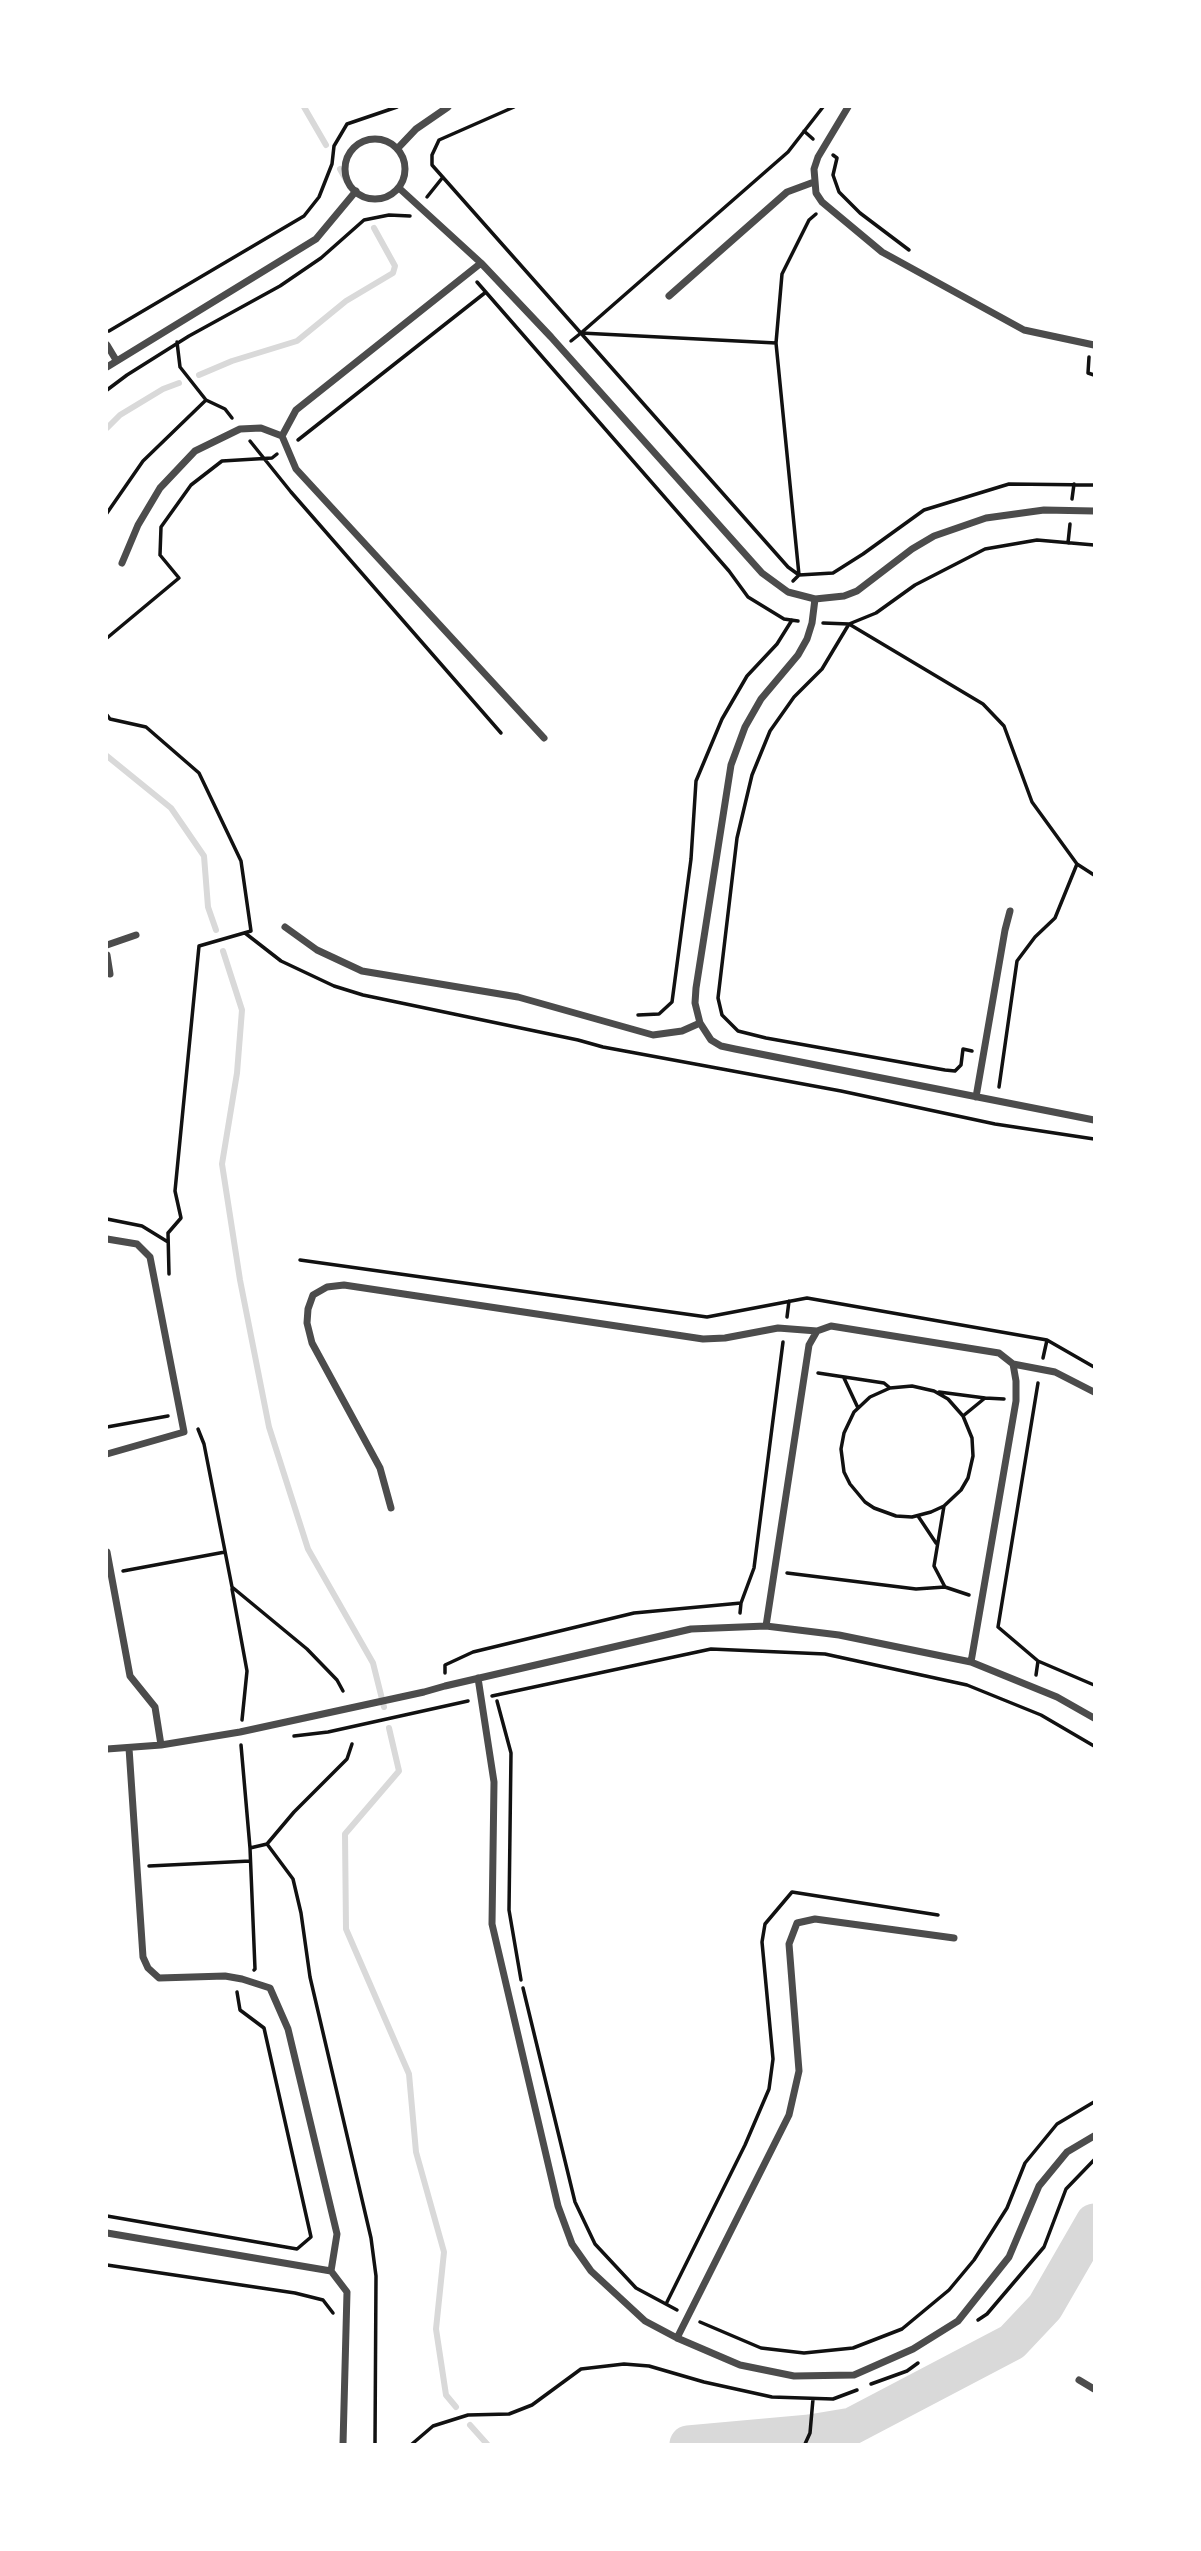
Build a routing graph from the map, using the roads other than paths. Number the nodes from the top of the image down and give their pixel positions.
1 (448, 107) edge
2 (848, 107) edge
3 (398, 148) junction
4 (814, 182) junction
5 (399, 188) junction
6 (356, 191) junction
7 (481, 263) junction
8 (669, 296) dead end
9 (107, 345) edge
10 (1094, 345) edge
11 (116, 359) junction
12 (107, 367) edge
13 (282, 436) junction
14 (1094, 511) edge
15 (122, 563) dead end
16 (815, 599) junction
17 (544, 738) dead end
18 (1010, 911) dead end
19 (285, 927) dead end
20 (136, 935) dead end
21 (107, 945) edge
22 (107, 955) edge
23 (110, 974) dead end
24 (700, 1023) junction
25 (976, 1097) junction
26 (1094, 1120) edge
27 (107, 1239) edge
28 (817, 1331) junction
29 (1013, 1364) junction
30 (1094, 1392) edge
31 (107, 1454) edge
32 (391, 1508) dead end
33 (107, 1552) edge
34 (766, 1626) junction
35 (971, 1662) junction
36 (478, 1678) junction
37 (1094, 1718) edge
38 (161, 1745) junction
39 (129, 1748) junction
40 (107, 1749) edge
41 (954, 1938) dead end
42 (1094, 2136) edge
43 (107, 2233) edge
44 (331, 2271) junction
45 (677, 2338) junction
46 (1079, 2380) dead end
47 (1094, 2389) edge
48 (344, 2444) edge

1 - 3 street
2 - 4 street
3 - 5 street
3 - 6 street
4 - 8 street
4 - 10 street
5 - 6 street
5 - 7 street
6 - 11 street
7 - 13 street
7 - 16 street
9 - 11 street
11 - 12 street
13 - 15 street
13 - 17 street
14 - 16 street
16 - 24 street
18 - 25 street
19 - 24 street
20 - 21 street
22 - 23 street
24 - 25 street
25 - 26 street
27 - 31 street
28 - 29 street
28 - 32 street
28 - 34 street
29 - 30 street
29 - 35 street
33 - 38 street
34 - 35 street
34 - 36 street
35 - 37 street
36 - 38 street
36 - 45 street
38 - 39 street
39 - 40 street
39 - 44 street
41 - 45 street
42 - 45 street
43 - 44 street
44 - 48 street
46 - 47 street

